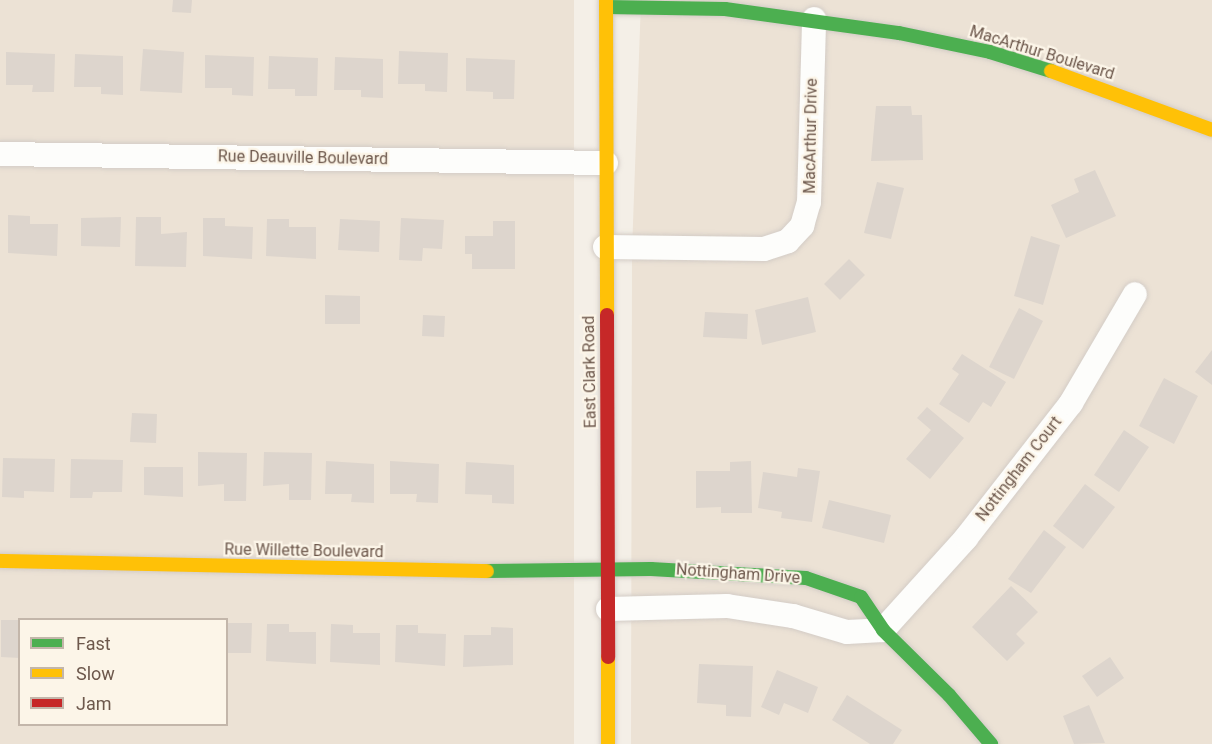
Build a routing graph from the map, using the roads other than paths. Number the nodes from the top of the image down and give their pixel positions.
1 (606, 3) edge
2 (814, 19) junction
3 (1212, 130) edge
4 (0, 154) edge
5 (606, 163) junction
6 (605, 247) junction
7 (1135, 294) dead end
8 (0, 561) edge
9 (608, 569) junction
10 (608, 609) junction
11 (883, 630) junction
12 (609, 744) edge
13 (991, 744) edge

1 - 2 street, MacArthur Boulevard
1 - 5 street, East Clark Road
2 - 3 street, MacArthur Boulevard
2 - 6 street, MacArthur Drive
4 - 5 street, Rue Deauville Boulevard
5 - 6 street, East Clark Road
6 - 9 street, East Clark Road
7 - 11 street, Nottingham Court
8 - 9 street, Rue Willette Boulevard
9 - 10 street, East Clark Road
9 - 11 street, Nottingham Drive
10 - 11 street, Nottingham Drive
10 - 12 street, East Clark Road
11 - 13 street, Nottingham Drive

